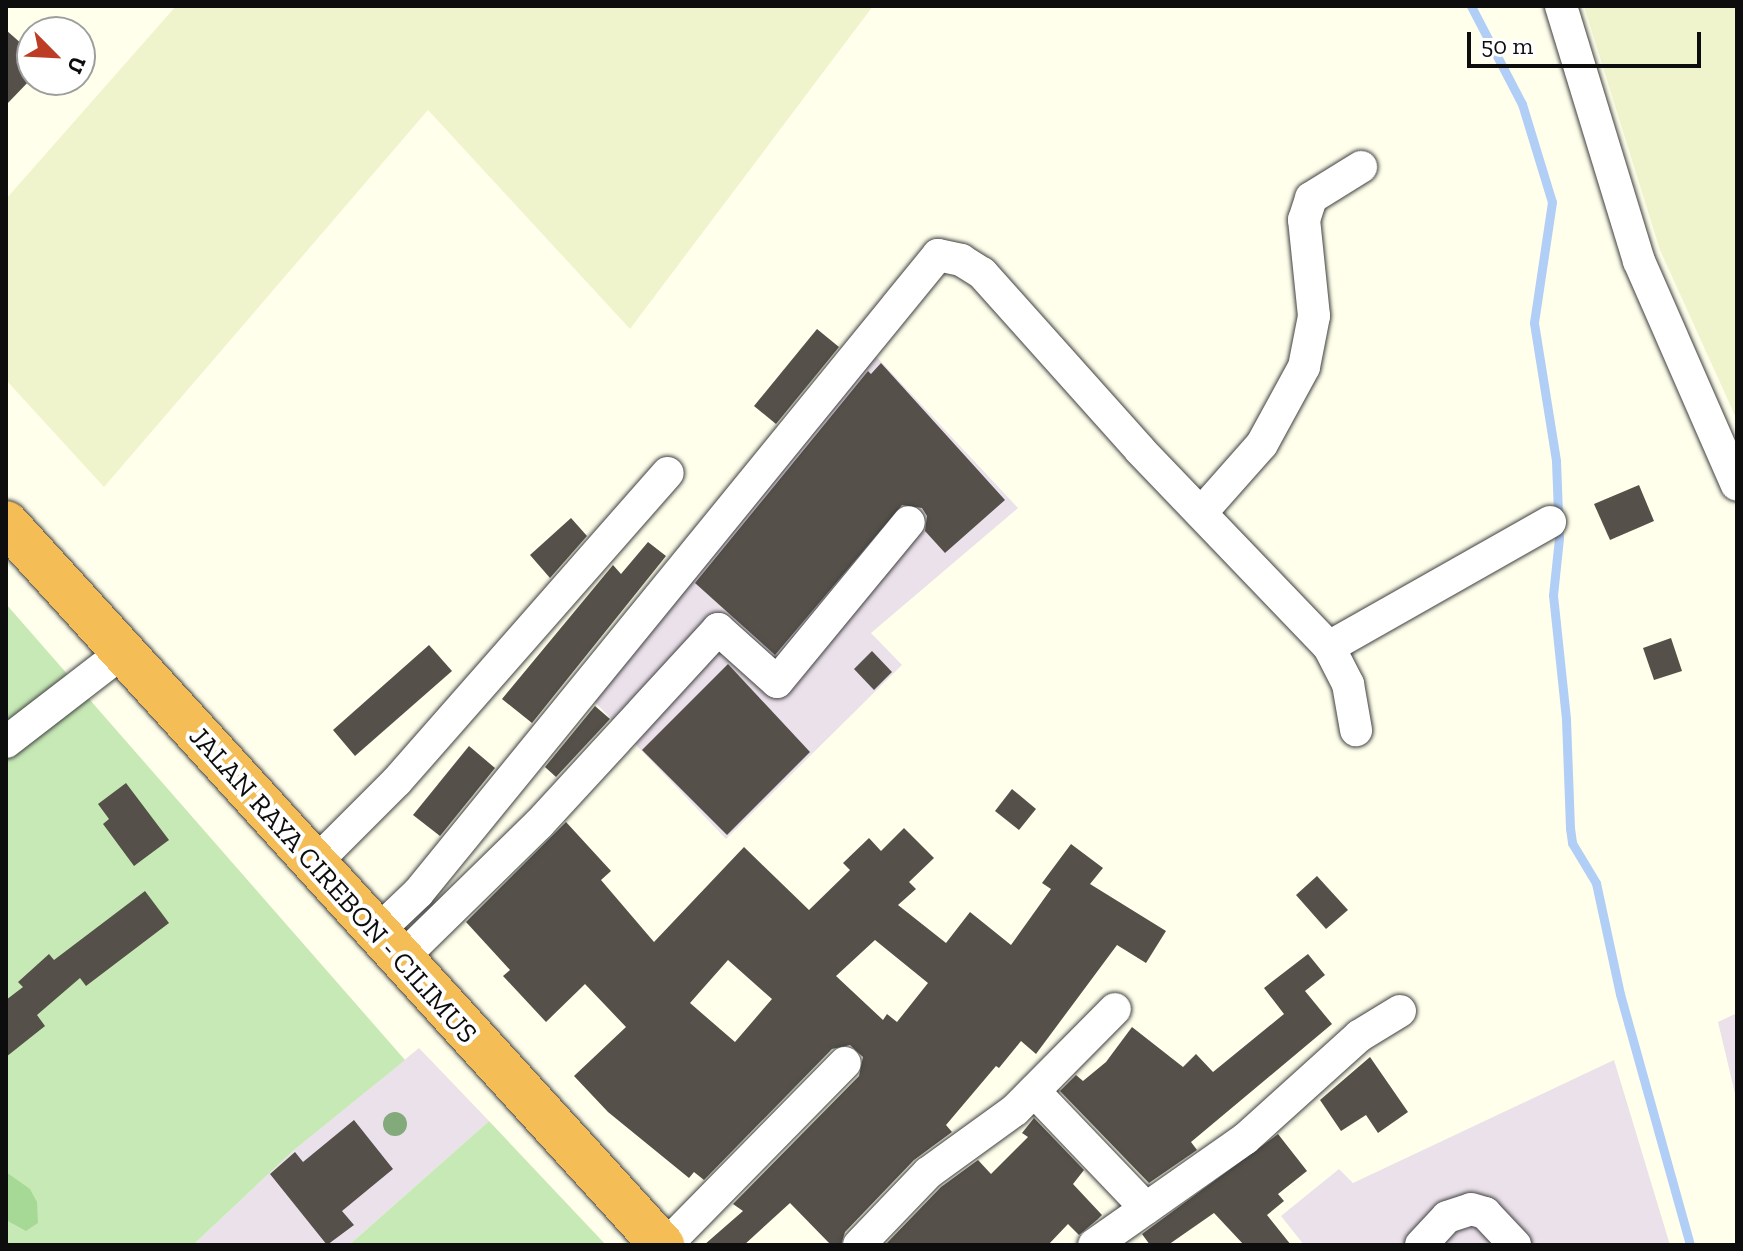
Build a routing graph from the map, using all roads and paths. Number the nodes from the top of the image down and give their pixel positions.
1 (1561, 6) edge
2 (1361, 167) dead end
3 (668, 473) dead end
4 (1737, 485) edge
5 (1201, 513) junction
6 (909, 522) dead end
7 (1550, 522) dead end
8 (6, 523) edge
9 (1329, 647) junction
10 (123, 652) junction
11 (1356, 730) dead end
12 (6, 742) edge
13 (314, 864) junction
14 (404, 931) junction
15 (1115, 1009) dead end
16 (1400, 1011) dead end
17 (845, 1063) dead end
18 (1034, 1091) junction
19 (1146, 1208) junction
20 (664, 1245) edge
21 (859, 1245) edge
22 (1094, 1245) edge
23 (1421, 1245) edge
24 (1515, 1245) edge

1 - 4 street
2 - 5 street
3 - 13 street
5 - 9 street
5 - 14 street
6 - 14 street
7 - 9 street
8 - 10 highway, JALAN RAYA CIREBON - CILIMUS
9 - 11 street
10 - 12 street
10 - 13 highway, JALAN RAYA CIREBON - CILIMUS
13 - 14 highway, JALAN RAYA CIREBON - CILIMUS
14 - 20 highway, JALAN RAYA CIREBON - CILIMUS
15 - 18 street
16 - 19 street
17 - 20 street
18 - 19 street
18 - 21 street
19 - 22 street
23 - 24 street

